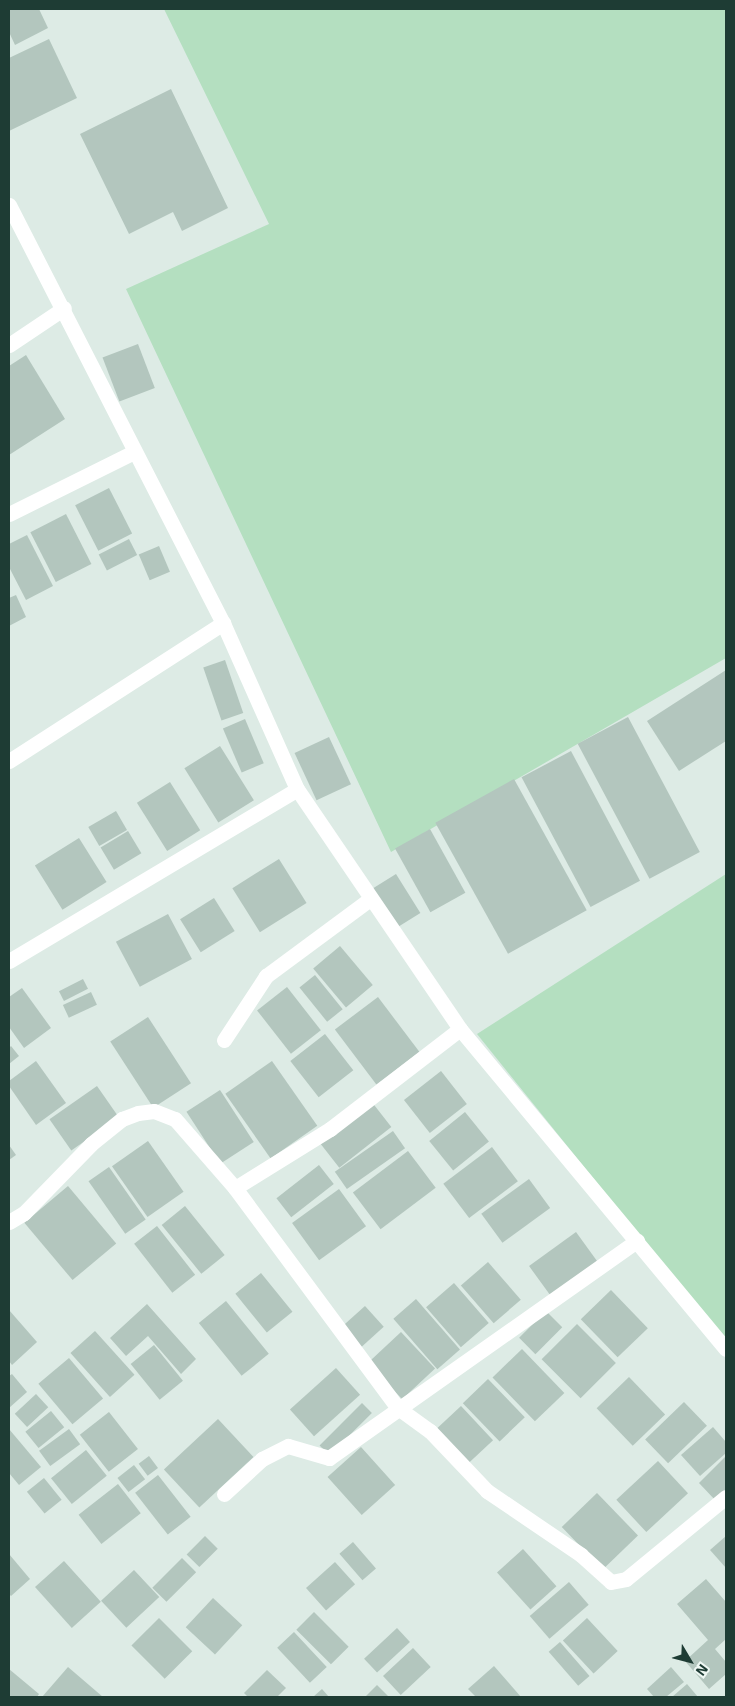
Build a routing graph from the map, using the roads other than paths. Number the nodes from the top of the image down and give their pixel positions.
1 (9, 205) edge
2 (64, 308) junction
3 (9, 345) edge
4 (134, 452) junction
5 (9, 514) edge
6 (222, 623) junction
7 (9, 761) edge
8 (296, 789) junction
9 (370, 898) junction
10 (9, 961) edge
11 (460, 1030) junction
12 (224, 1040) dead end
13 (235, 1188) junction
14 (9, 1222) edge
15 (637, 1242) junction
16 (726, 1350) edge
17 (398, 1408) junction
18 (224, 1494) dead end
19 (726, 1497) edge

1 - 2 street
2 - 3 street
2 - 4 street
4 - 5 street
4 - 6 street
6 - 7 street
6 - 8 street
8 - 9 street
8 - 10 street
9 - 11 street
9 - 12 street
11 - 13 street
11 - 15 street
13 - 14 street
13 - 17 street
15 - 16 street
15 - 17 street
17 - 18 street
17 - 19 street

